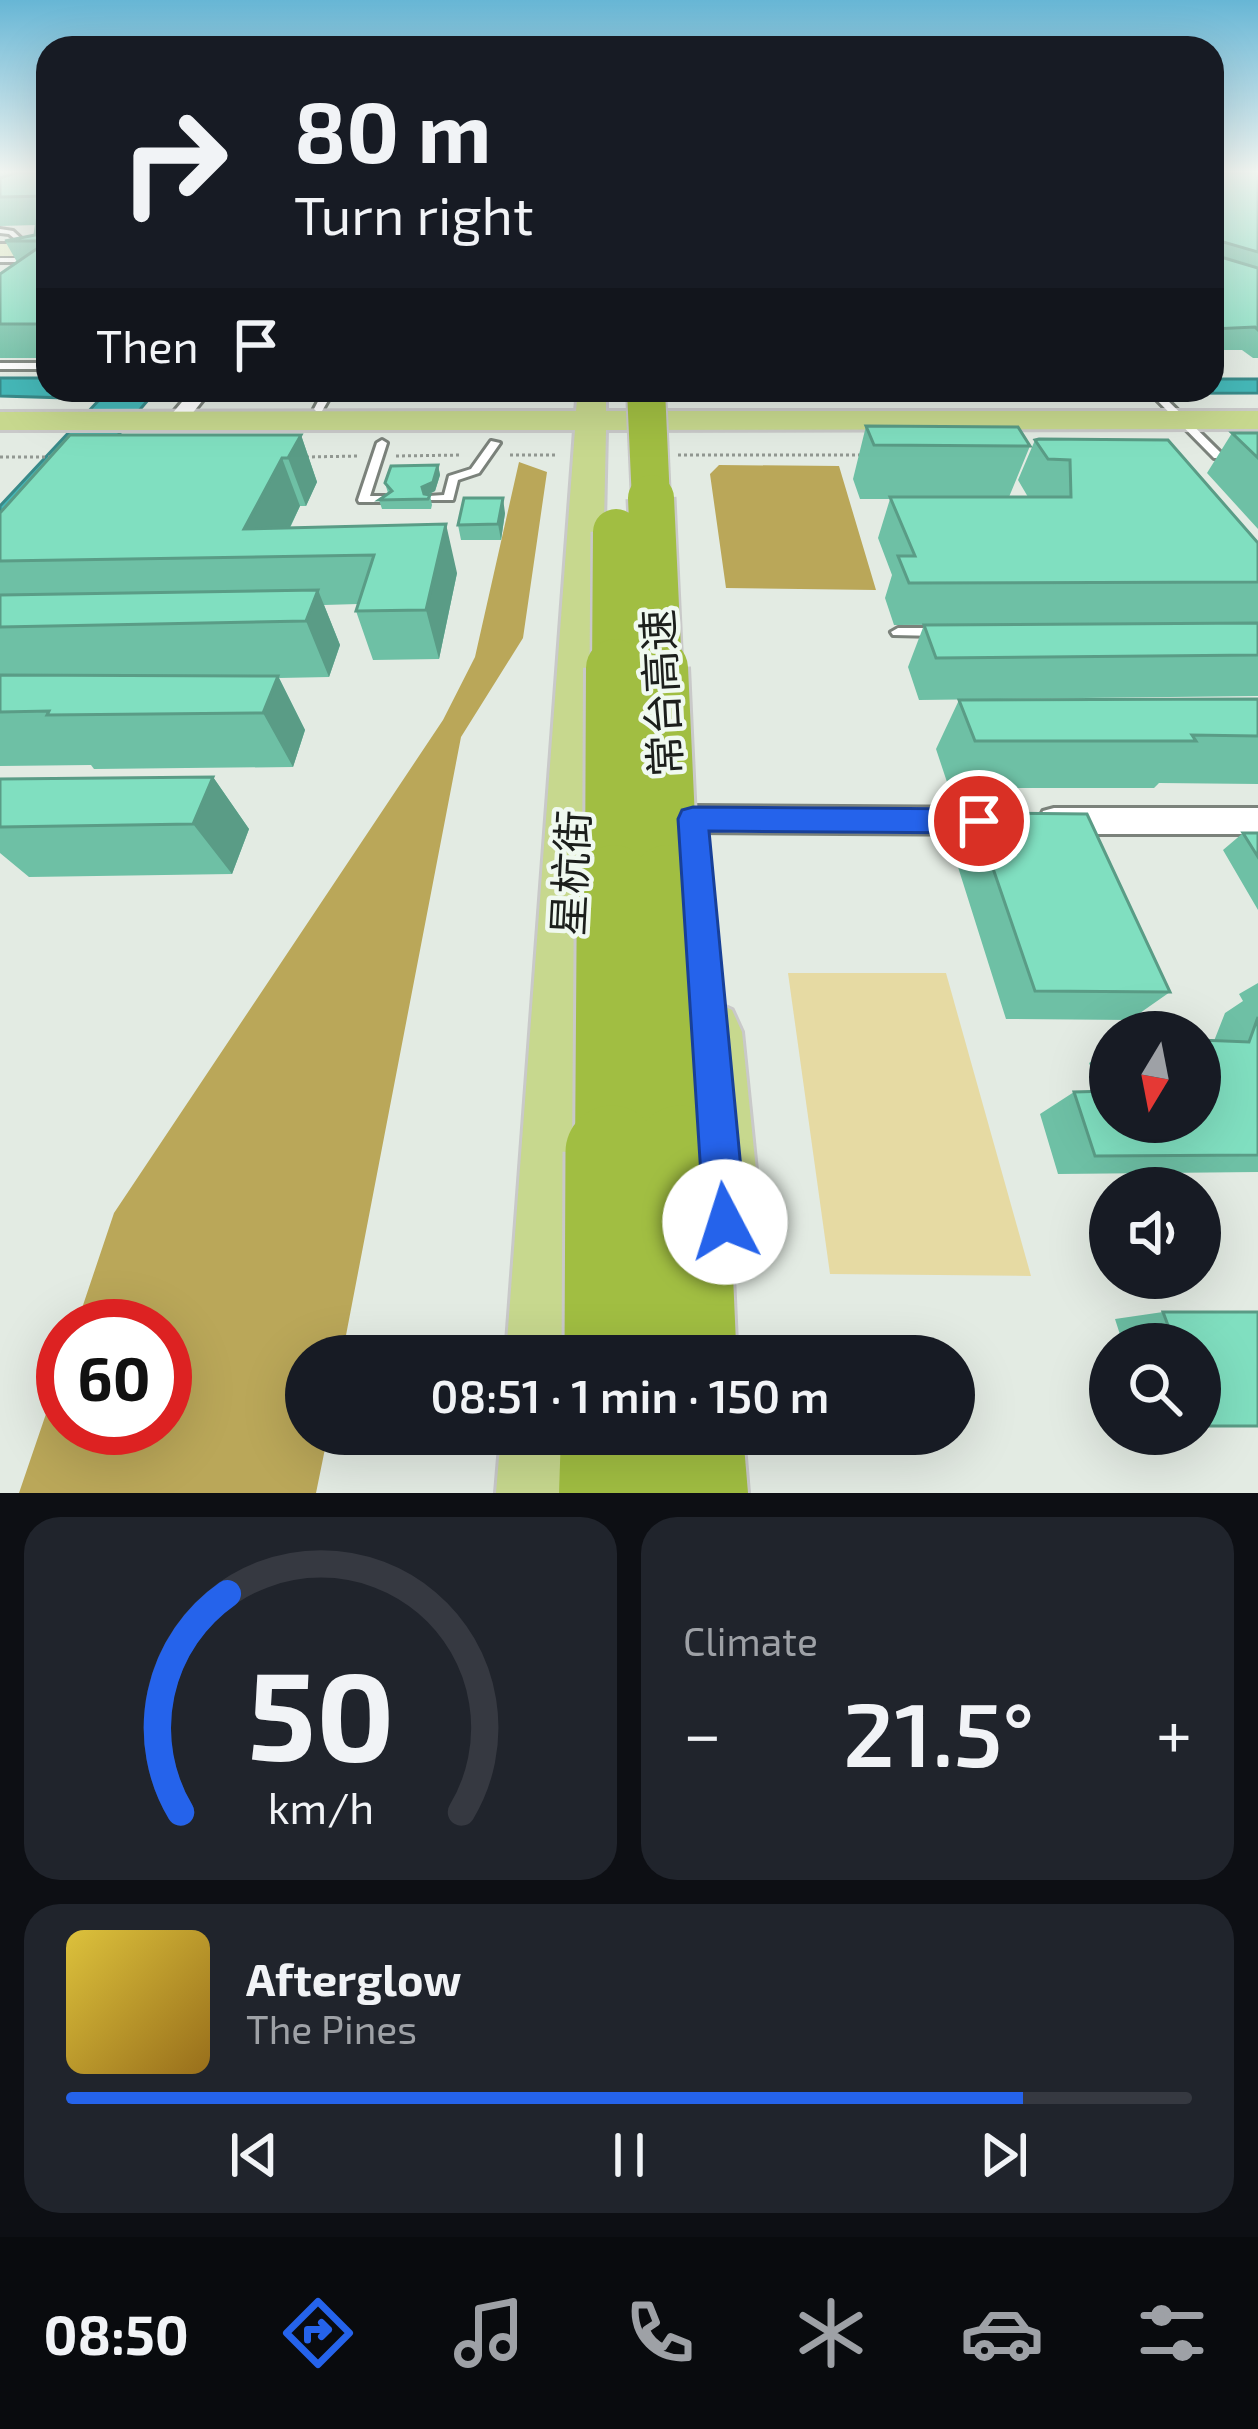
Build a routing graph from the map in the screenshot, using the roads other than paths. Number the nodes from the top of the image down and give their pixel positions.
1 (0, 366) edge
2 (36, 366) edge
3 (322, 402) edge
4 (1164, 402) edge
5 (191, 403) edge
6 (319, 409) dead end
7 (627, 409) edge
8 (1258, 420) edge
9 (0, 422) edge
10 (66, 432) junction
11 (123, 432) junction
12 (1202, 439) junction
13 (1258, 442) edge
14 (382, 443) junction
15 (495, 443) junction
16 (0, 444) edge
17 (434, 498) edge
18 (386, 499) edge
19 (898, 632) dead end
20 (944, 632) edge
21 (693, 819) junction
22 (1258, 821) edge
23 (549, 1335) edge
24 (611, 1335) edge
25 (689, 1335) edge
26 (734, 1335) edge
27 (542, 1455) edge
28 (611, 1455) edge
29 (694, 1455) edge
30 (744, 1455) edge
31 (540, 1493) edge
32 (610, 1493) edge
33 (696, 1493) edge
34 (747, 1493) edge

1 - 2 lane
3 - 6 lane
4 - 12 lane
5 - 7 main road
5 - 11 main road
7 - 12 main road
7 - 15 main road
7 - 21 main road
7 - 23 main road, 星杭街
7 - 24 highway, 常台高速, bridge
7 - 25 highway, 常台高速, bridge
8 - 12 main road
9 - 10 main road
10 - 11 main road
10 - 16 main road
11 - 14 main road
12 - 13 main road
14 - 15 main road
14 - 18 lane
15 - 17 lane
19 - 20 lane
21 - 22 street
21 - 26 main road
27 - 31 main road
28 - 32 highway
29 - 33 highway
30 - 34 main road

